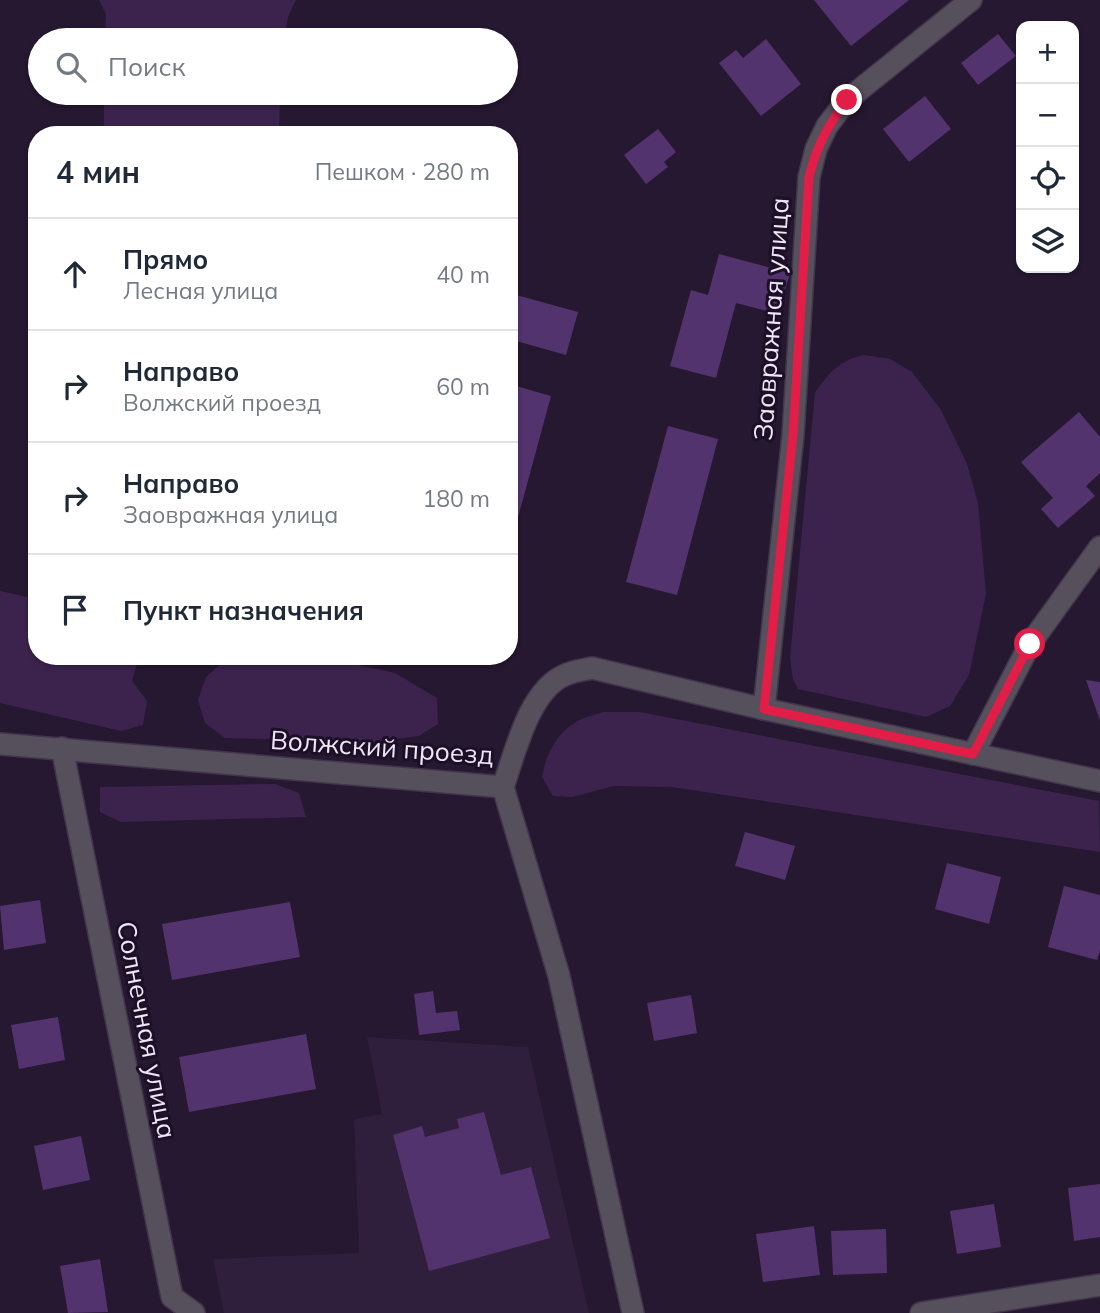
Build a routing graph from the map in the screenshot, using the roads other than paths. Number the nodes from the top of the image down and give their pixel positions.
1 (971, 0) edge
2 (1100, 547) edge
3 (764, 709) junction
4 (0, 744) edge
5 (62, 748) junction
6 (973, 754) junction
7 (1100, 782) edge
8 (503, 787) junction
9 (1100, 1285) edge
10 (194, 1313) edge
11 (634, 1313) edge
12 (921, 1313) edge

1 - 3 street, Заовражная улица
2 - 6 street
3 - 6 street, Волжский проезд
3 - 8 street, Волжский проезд
4 - 5 street, Волжский проезд
5 - 8 street, Волжский проезд
5 - 10 street, Солнечная улица
6 - 7 street, Волжский проезд
8 - 11 street
9 - 12 street

